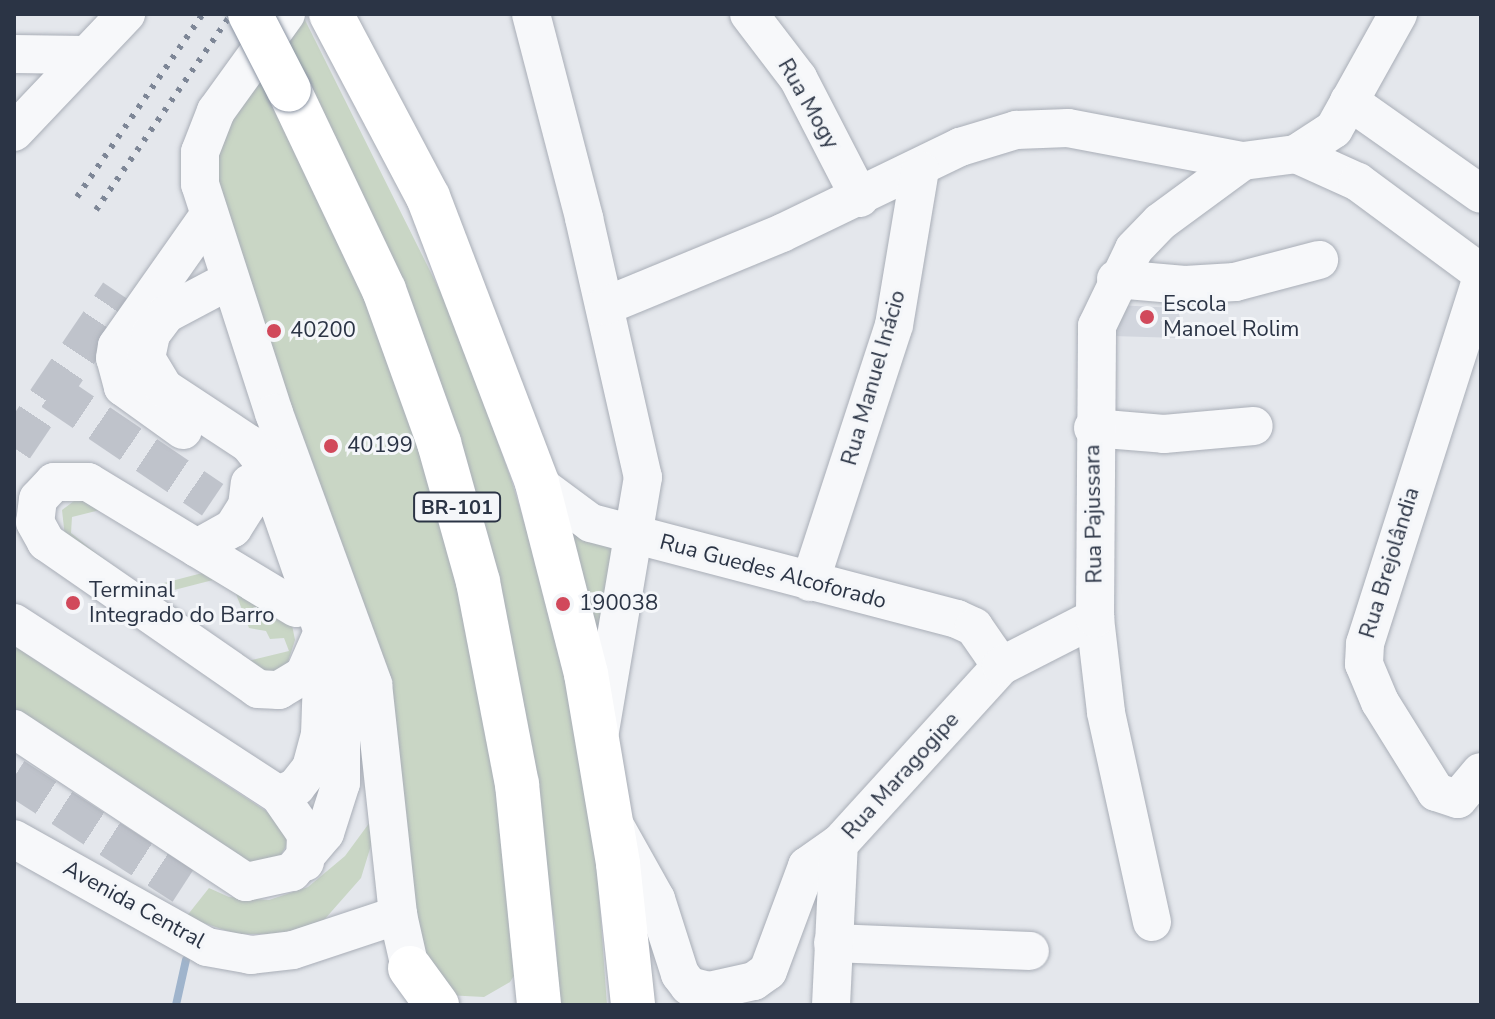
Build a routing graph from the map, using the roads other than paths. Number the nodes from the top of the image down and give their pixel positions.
1 (126, 14) edge
2 (250, 14) edge
3 (286, 14) edge
4 (531, 14) edge
5 (749, 14) edge
6 (1387, 17) edge
7 (340, 32) edge
8 (14, 54) edge
9 (85, 55) junction
10 (1349, 101) junction
11 (14, 132) edge
12 (1296, 154) junction
13 (1243, 161) junction
14 (920, 170) junction
15 (1481, 194) edge
16 (860, 198) junction
17 (209, 215) junction
18 (1319, 260) dead end
19 (1481, 273) edge
20 (1116, 279) junction
21 (230, 280) junction
22 (1481, 280) edge
23 (605, 306) junction
24 (1254, 426) dead end
25 (1093, 428) junction
26 (250, 483) junction
27 (537, 483) junction
28 (637, 536) junction
29 (197, 548) junction
30 (810, 582) junction
31 (1095, 618) junction
32 (14, 623) edge
33 (310, 634) junction
34 (1001, 666) junction
35 (14, 729) edge
36 (598, 743) junction
37 (1477, 778) edge
38 (279, 795) junction
39 (611, 819) junction
40 (14, 839) edge
41 (839, 844) junction
42 (305, 862) junction
43 (398, 915) junction
44 (1152, 922) dead end
45 (833, 943) junction
46 (535, 950) junction
47 (1030, 951) dead end
48 (414, 986) edge
49 (709, 998) edge
50 (437, 1005) edge
51 (504, 1005) edge
52 (539, 1005) edge
53 (633, 1005) edge
54 (831, 1005) edge

1 - 9 street
2 - 46 highway, BR-101, bridge
3 - 17 street
4 - 23 street
5 - 16 street, Rua Mogy
6 - 10 street
7 - 27 highway
8 - 9 street
9 - 11 street
10 - 12 street
10 - 15 street
12 - 13 street
12 - 19 street
13 - 14 street
13 - 20 street, Rua Pajussara
14 - 16 street
14 - 30 street, Rua Manuel Inácio
16 - 23 street
17 - 21 street
17 - 26 street
18 - 20 street
20 - 25 street, Rua Pajussara
21 - 33 street
21 - 43 street
22 - 37 street, Rua Brejolândia
23 - 28 street
24 - 25 street
25 - 31 street, Rua Pajussara
26 - 29 street
26 - 33 street
27 - 28 street, Rua Guedes Alcoforado
27 - 36 highway
28 - 30 street, Rua Guedes Alcoforado
28 - 36 street
29 - 33 street
29 - 33 street
30 - 34 street, Rua Guedes Alcoforado
31 - 34 street, Rua Maragogipe
31 - 44 street, Rua Pajussara
32 - 38 street
33 - 38 street
33 - 42 street
34 - 41 street, Rua Maragogipe
35 - 42 street
36 - 39 highway
38 - 42 street
39 - 49 street
39 - 53 highway
40 - 43 street, Avenida Central
41 - 45 street, Rua Maragogipe
41 - 49 street
43 - 48 street
45 - 47 street
45 - 54 street, Rua Maragogipe
46 - 51 highway
46 - 52 highway, BR-101
48 - 50 highway

